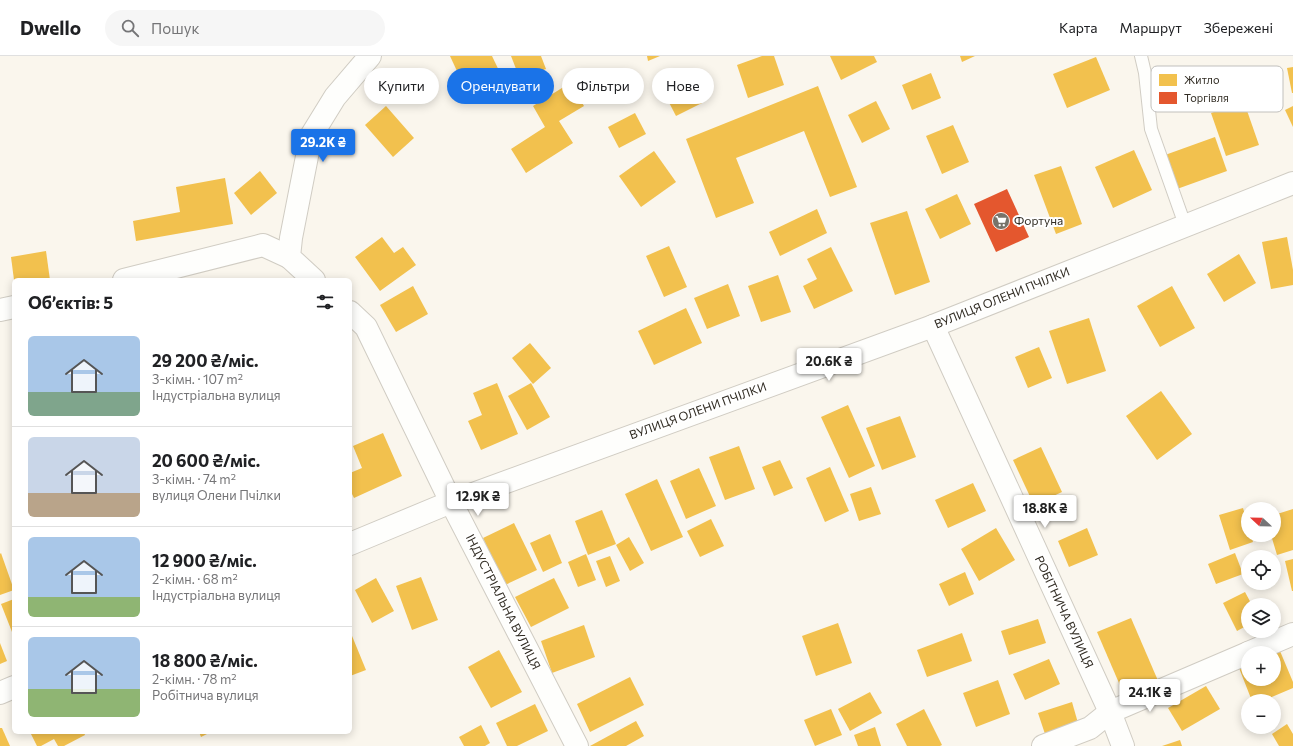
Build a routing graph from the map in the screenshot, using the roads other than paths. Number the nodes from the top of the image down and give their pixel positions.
1 (370, 56) edge
2 (1140, 56) edge
3 (1293, 183) edge
4 (1185, 226) junction
5 (289, 257) junction
6 (132, 278) edge
7 (312, 278) edge
8 (12, 307) edge
9 (0, 310) edge
10 (352, 314) edge
11 (933, 326) junction
12 (451, 502) junction
13 (352, 543) edge
14 (1293, 634) edge
15 (1265, 646) edge
16 (1241, 656) edge
17 (12, 688) edge
18 (0, 693) edge
19 (1110, 712) junction
20 (576, 746) edge
21 (1043, 746) edge
22 (1123, 746) edge

1 - 5 street
2 - 4 lane
3 - 4 street, ВУЛИЦЯ ОЛЕНИ ПЧІЛКИ
4 - 11 street, ВУЛИЦЯ ОЛЕНИ ПЧІЛКИ
5 - 6 street
5 - 7 street
8 - 9 street
10 - 12 street, ІНДУСТРІАЛЬНА ВУЛИЦЯ
11 - 12 street, ВУЛИЦЯ ОЛЕНИ ПЧІЛКИ
11 - 19 street, РОБІТНИЧА ВУЛИЦЯ
12 - 13 street, ВУЛИЦЯ ОЛЕНИ ПЧІЛКИ
12 - 20 street, ІНДУСТРІАЛЬНА ВУЛИЦЯ
14 - 15 street
16 - 19 street
17 - 18 street
19 - 21 street
19 - 22 street, РОБІТНИЧА ВУЛИЦЯ

